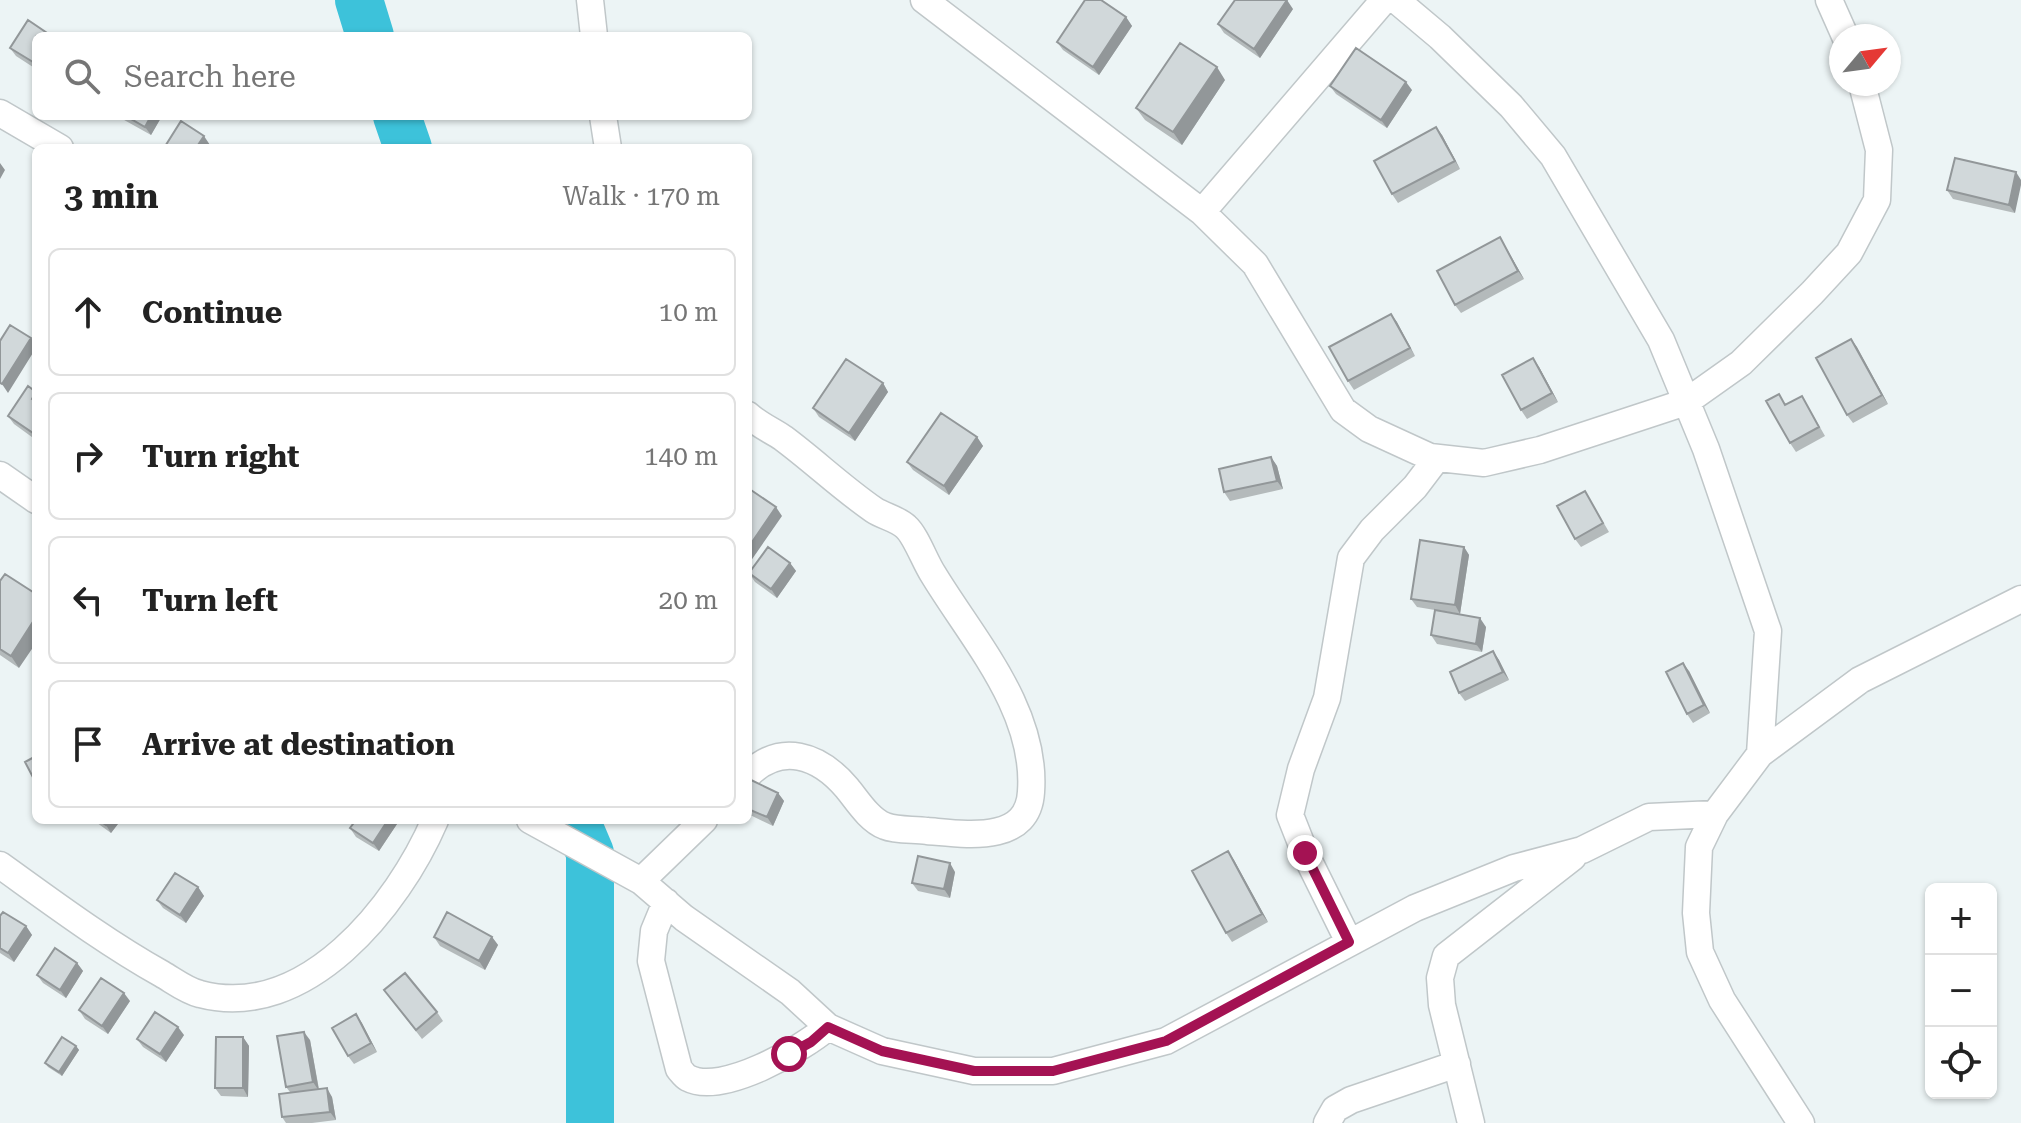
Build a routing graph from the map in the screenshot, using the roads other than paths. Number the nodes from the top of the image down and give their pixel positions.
1 (590, 0) edge
2 (924, 0) edge
3 (1384, 0) edge
4 (1396, 0) edge
5 (1829, 0) edge
6 (1840, 24) edge
7 (594, 32) edge
8 (1865, 96) edge
9 (0, 113) edge
10 (604, 120) edge
11 (53, 144) edge
12 (607, 144) edge
13 (1202, 212) junction
14 (1686, 402) junction
15 (752, 422) edge
16 (1437, 458) junction
17 (0, 475) edge
18 (32, 497) edge
19 (2021, 599) edge
20 (1760, 754) junction
21 (752, 772) edge
22 (1715, 814) junction
23 (433, 824) edge
24 (537, 824) edge
25 (700, 824) edge
26 (1582, 850) junction
27 (0, 865) edge
28 (641, 881) junction
29 (666, 902) junction
30 (1349, 942) junction
31 (828, 1027) junction
32 (1457, 1064) junction
33 (1327, 1123) edge
34 (1471, 1123) edge
35 (1801, 1123) edge

1 - 7 street
2 - 13 street
3 - 13 street
4 - 14 street
5 - 6 street
8 - 14 street
9 - 11 street
10 - 12 street
13 - 16 street
14 - 16 street
14 - 20 street
15 - 21 street
16 - 30 street
17 - 18 street
19 - 20 street
20 - 22 street
22 - 26 street
22 - 35 street
23 - 27 street
24 - 28 street
25 - 28 street
26 - 30 street
26 - 32 street
28 - 29 street
29 - 31 street
29 - 31 street
30 - 31 street
32 - 33 street
32 - 34 street

